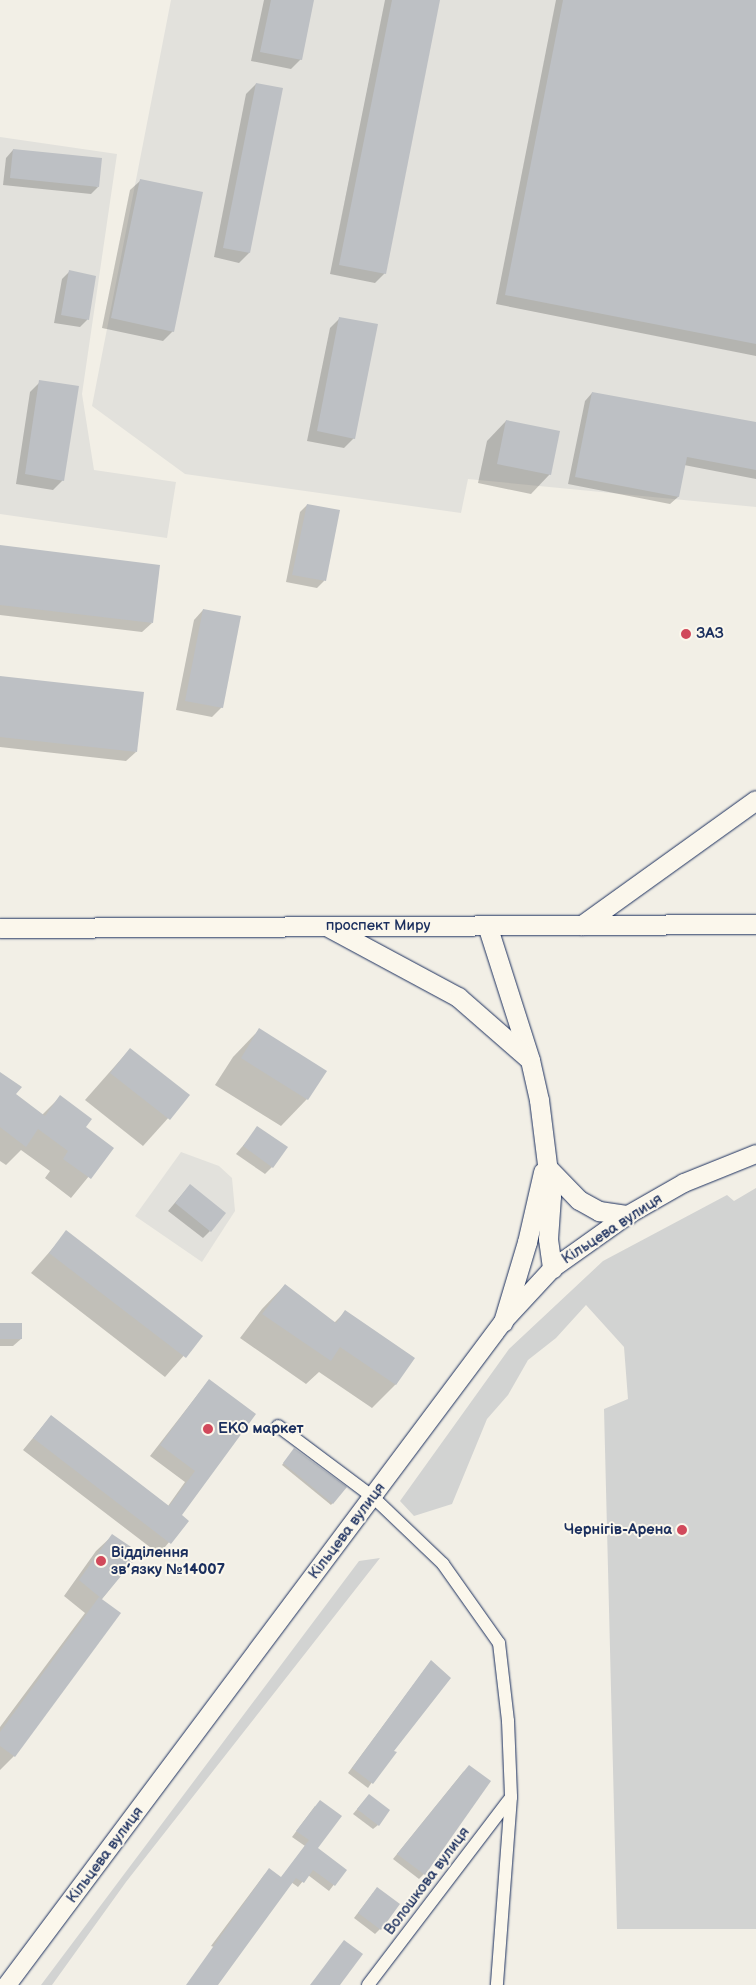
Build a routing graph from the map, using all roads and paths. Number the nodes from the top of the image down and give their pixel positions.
1 (756, 800) edge
2 (756, 924) edge
3 (582, 925) junction
4 (326, 926) junction
5 (487, 926) junction
6 (0, 928) edge
7 (530, 1060) junction
8 (756, 1154) edge
9 (545, 1164) junction
10 (628, 1215) junction
11 (552, 1270) junction
12 (502, 1322) junction
13 (278, 1426) dead end
14 (373, 1497) junction
15 (511, 1797) junction
16 (7, 1985) edge
17 (368, 1985) edge
18 (497, 1985) edge

1 - 3 main road
2 - 3 main road, проспект Миру
3 - 5 main road, проспект Миру
4 - 5 main road, проспект Миру
4 - 6 main road, проспект Миру
4 - 7 main road
5 - 7 main road
7 - 9 main road
8 - 10 main road, Кільцева вулиця
9 - 10 main road
9 - 11 main road
9 - 12 main road
10 - 11 main road, Кільцева вулиця
11 - 12 main road, Кільцева вулиця
12 - 14 main road, Кільцева вулиця
13 - 14 street
14 - 15 street
14 - 16 main road, Кільцева вулиця
15 - 17 street, Волошкова вулиця
15 - 18 street

